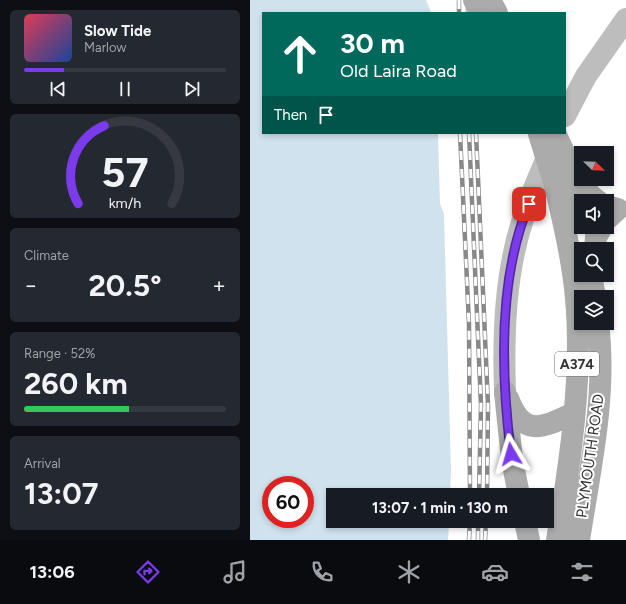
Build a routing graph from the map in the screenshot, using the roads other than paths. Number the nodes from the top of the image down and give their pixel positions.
1 (474, 0) edge
2 (490, 0) edge
3 (480, 12) edge
4 (496, 12) edge
5 (626, 18) edge
6 (619, 33) edge
7 (566, 114) edge
8 (553, 139) edge
9 (590, 194) edge
10 (574, 198) edge
11 (599, 330) edge
12 (505, 392) junction
13 (574, 413) junction
14 (518, 488) edge
15 (526, 528) edge
16 (529, 540) edge
17 (557, 540) edge
18 (579, 540) edge

1 - 3 main road, bridge
2 - 4 main road
5 - 6 main road
6 - 7 main road
8 - 9 main road
8 - 10 main road
8 - 12 main road
8 - 13 main road, PLYMOUTH ROAD / A374, bridge
11 - 18 main road, PLYMOUTH ROAD / A374
12 - 13 main road
12 - 14 main road
13 - 17 main road, PLYMOUTH ROAD / A374
15 - 16 main road

